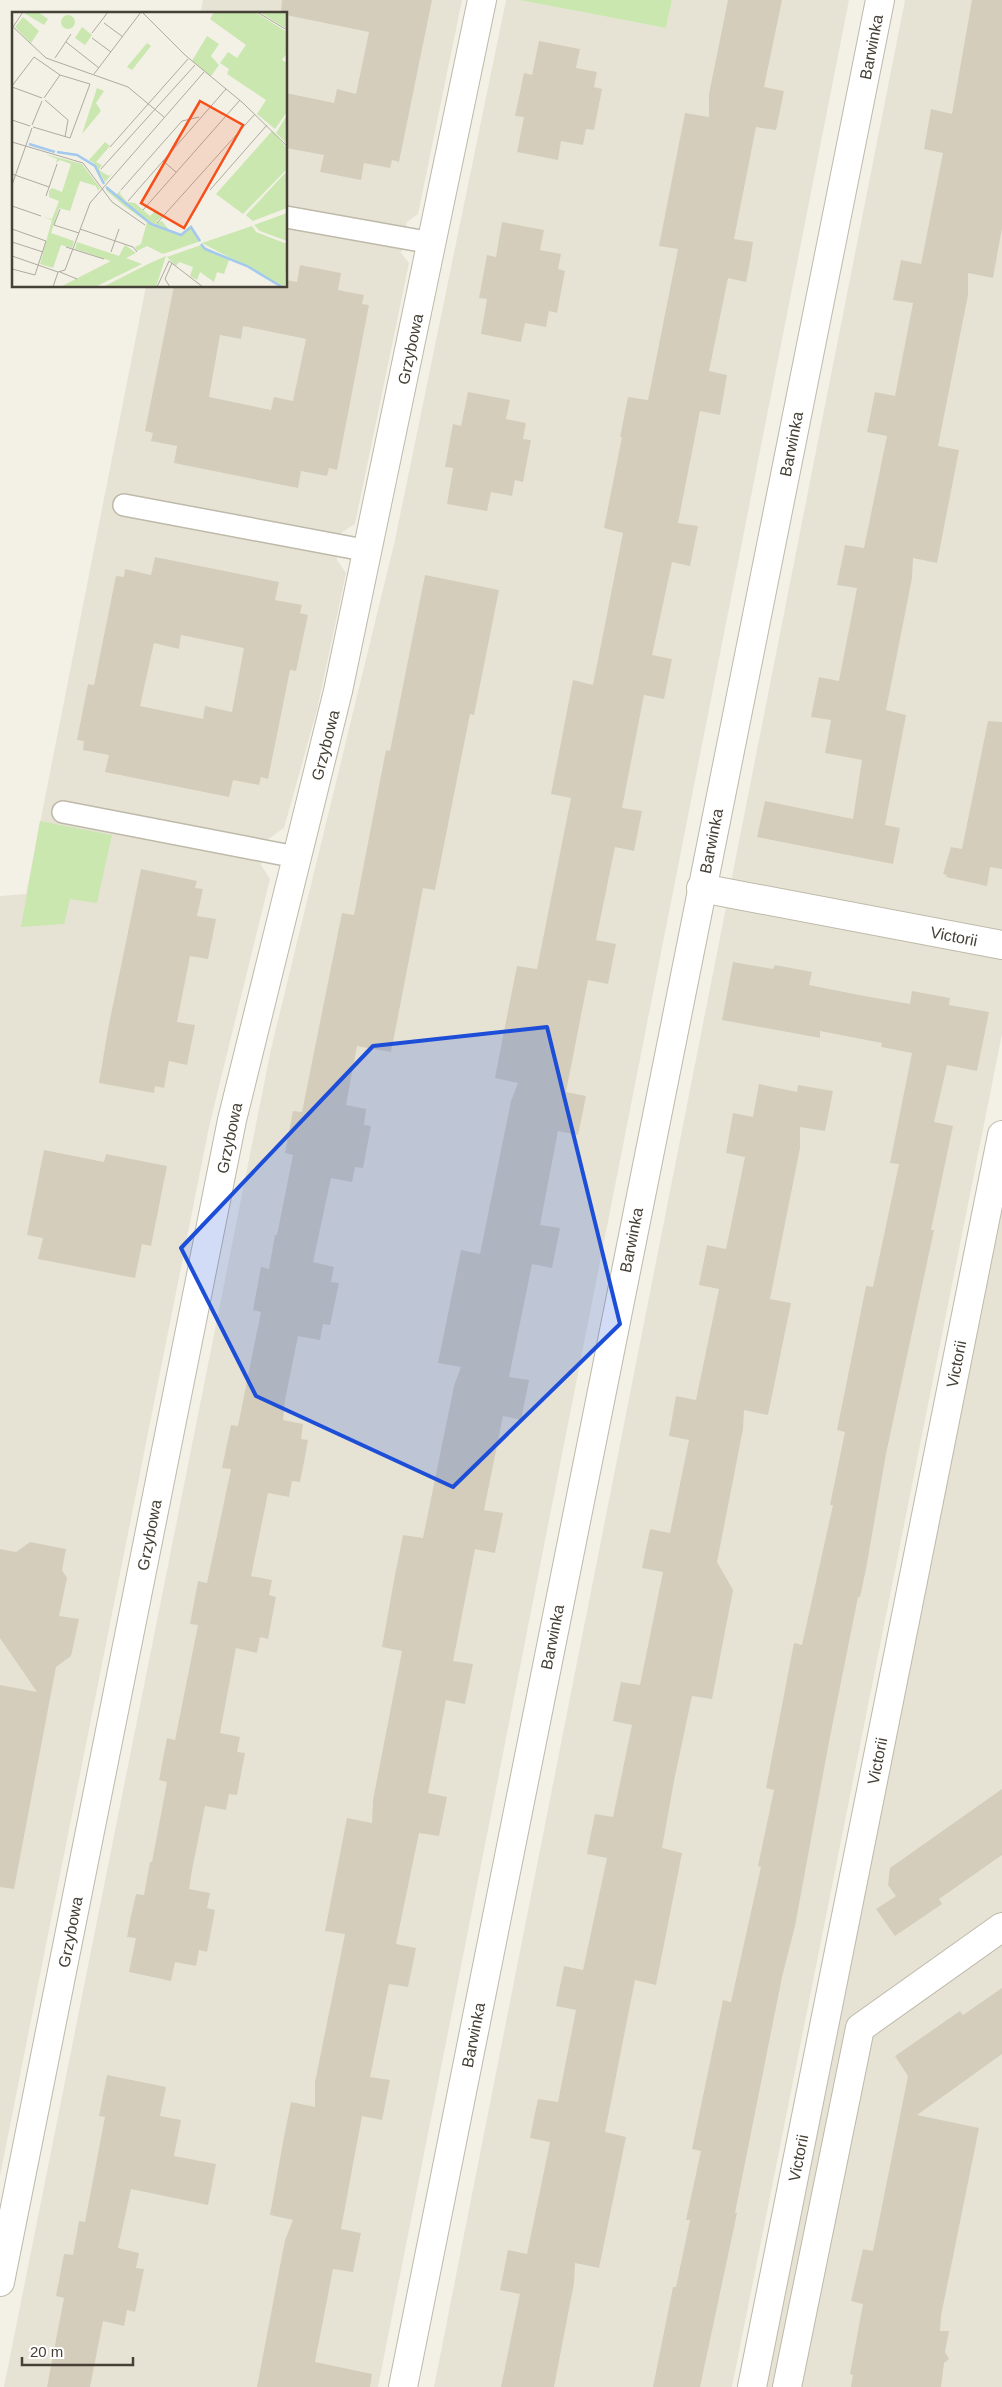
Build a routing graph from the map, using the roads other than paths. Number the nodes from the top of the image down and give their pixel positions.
1 (482, 0) edge
2 (880, 0) edge
3 (288, 217) edge
4 (432, 244) junction
5 (124, 505) dead end
6 (369, 551) junction
7 (63, 812) dead end
8 (296, 857) junction
9 (701, 888) junction
10 (906, 927) joint
11 (1002, 945) edge
12 (1002, 1135) edge
13 (1002, 1926) edge
14 (0, 2282) edge
15 (403, 2387) edge
16 (752, 2387) edge
17 (787, 2387) edge

1 - 4 street, Grzybowa
2 - 9 street, Barwinka
3 - 4 lane
4 - 6 street, Grzybowa
5 - 6 lane
6 - 8 street, Grzybowa
7 - 8 lane
8 - 14 street, Grzybowa
9 - 10 street, Barwinka
9 - 15 street, Barwinka
10 - 11 street, Victorii
12 - 16 street, Victorii
13 - 17 street

